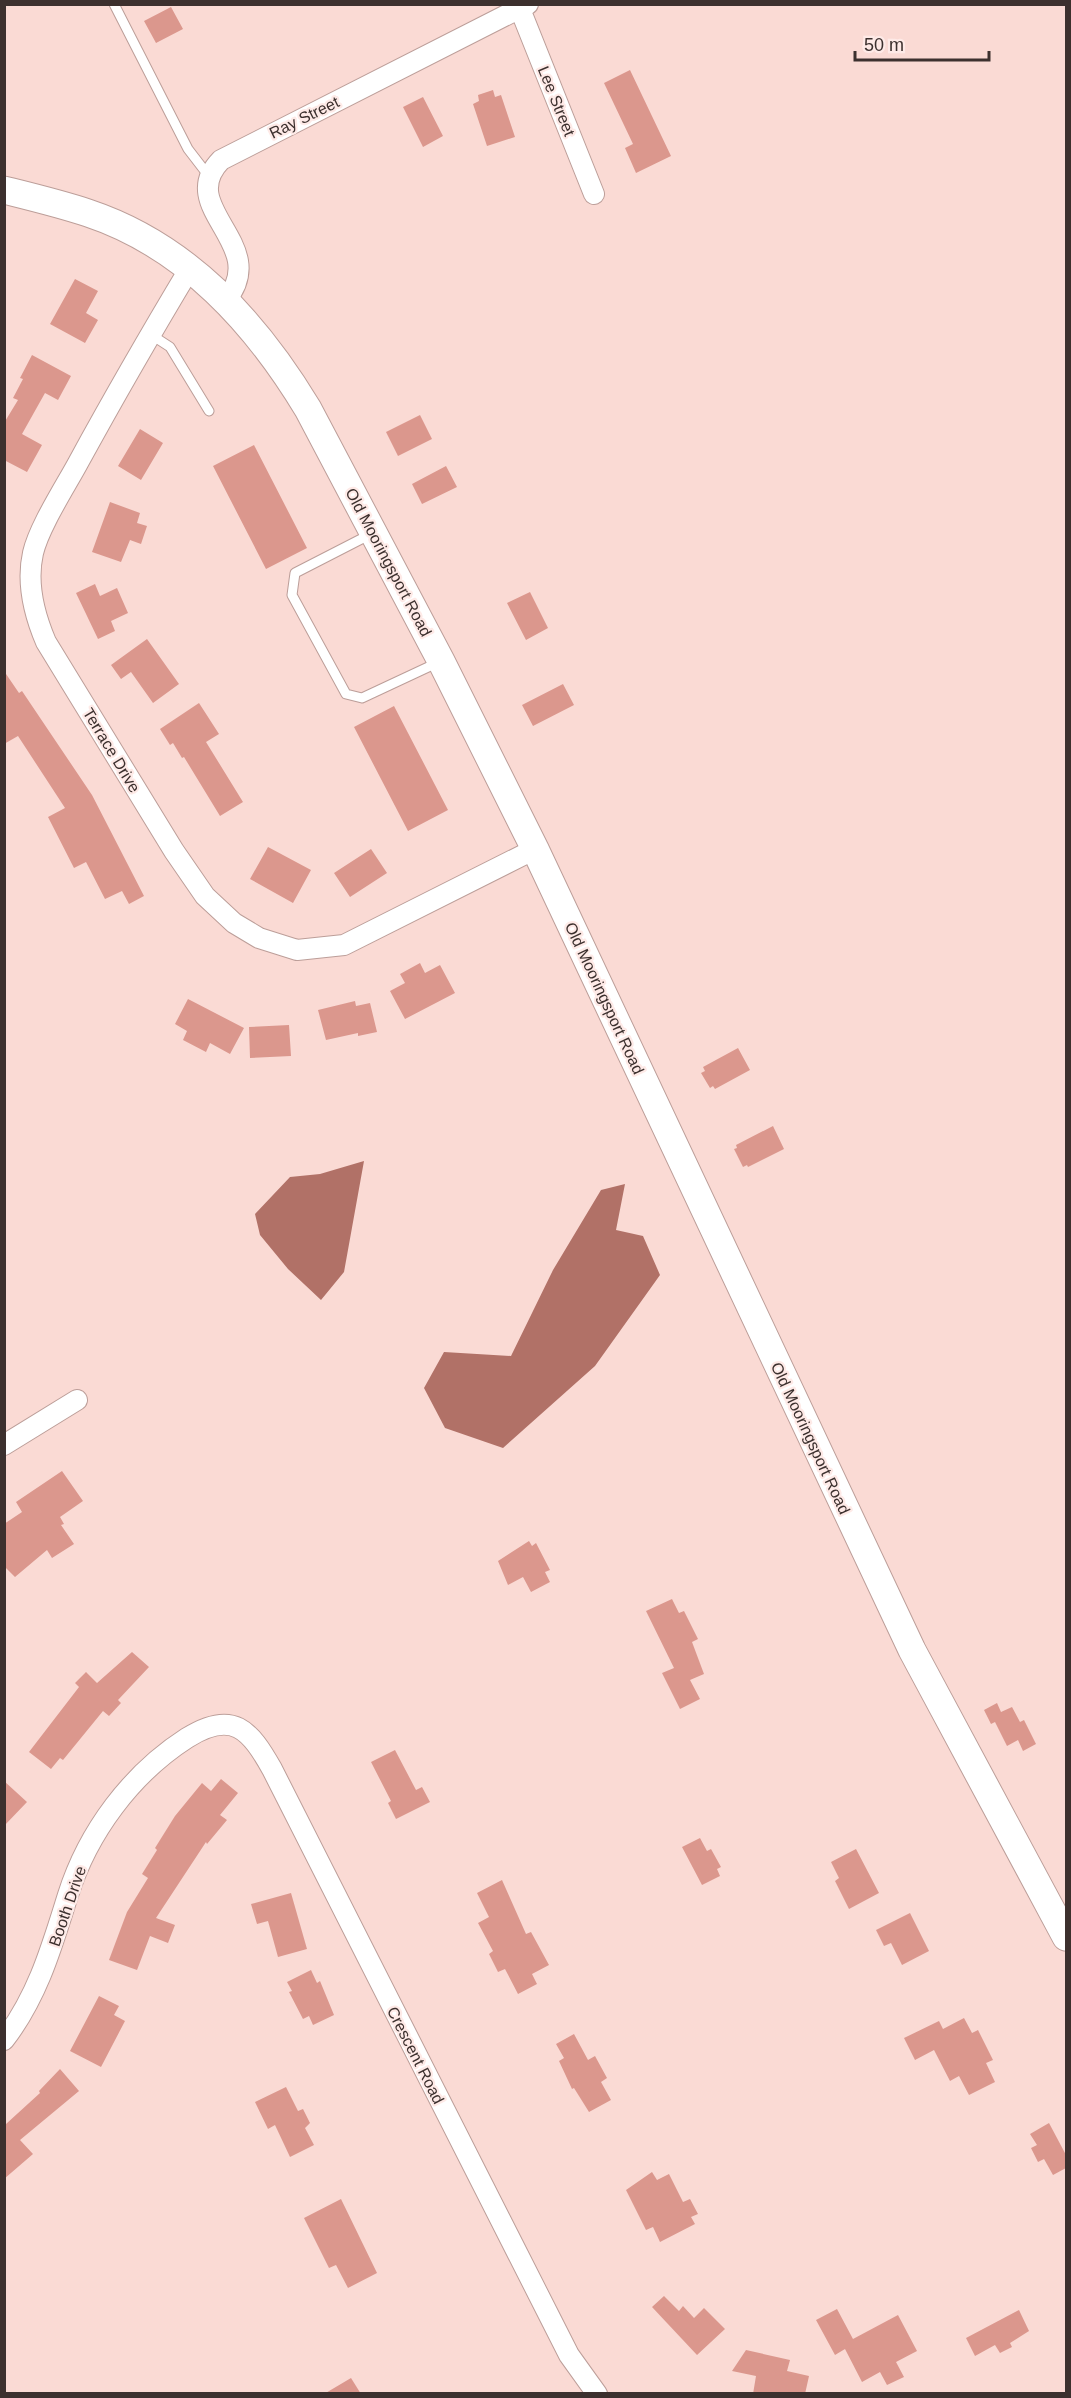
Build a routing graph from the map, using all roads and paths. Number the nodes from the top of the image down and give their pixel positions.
1 (114, 4) edge
2 (522, 6) edge
3 (208, 175) junction
4 (4, 190) edge
5 (594, 194) dead end
6 (190, 268) junction
7 (226, 300) junction
8 (150, 334) junction
9 (209, 411) dead end
10 (374, 533) junction
11 (441, 661) junction
12 (535, 849) junction
13 (77, 1400) dead end
14 (4, 1445) edge
15 (230, 1725) joint
16 (1066, 1937) edge
17 (4, 2040) edge
18 (597, 2394) edge

1 - 3 lane
2 - 3 street, Ray Street
2 - 5 street, Lee Street
3 - 7 street
4 - 6 main road, Old Mooringsport Road
6 - 7 main road, Old Mooringsport Road
6 - 8 street, Terrace Drive
7 - 10 main road, Old Mooringsport Road
8 - 9 lane
8 - 12 street, Terrace Drive
10 - 11 main road, Old Mooringsport Road
10 - 11 lane
11 - 12 main road, Old Mooringsport Road
12 - 16 main road, Old Mooringsport Road
13 - 14 street
15 - 17 street, Booth Drive
15 - 18 street, Crescent Road

